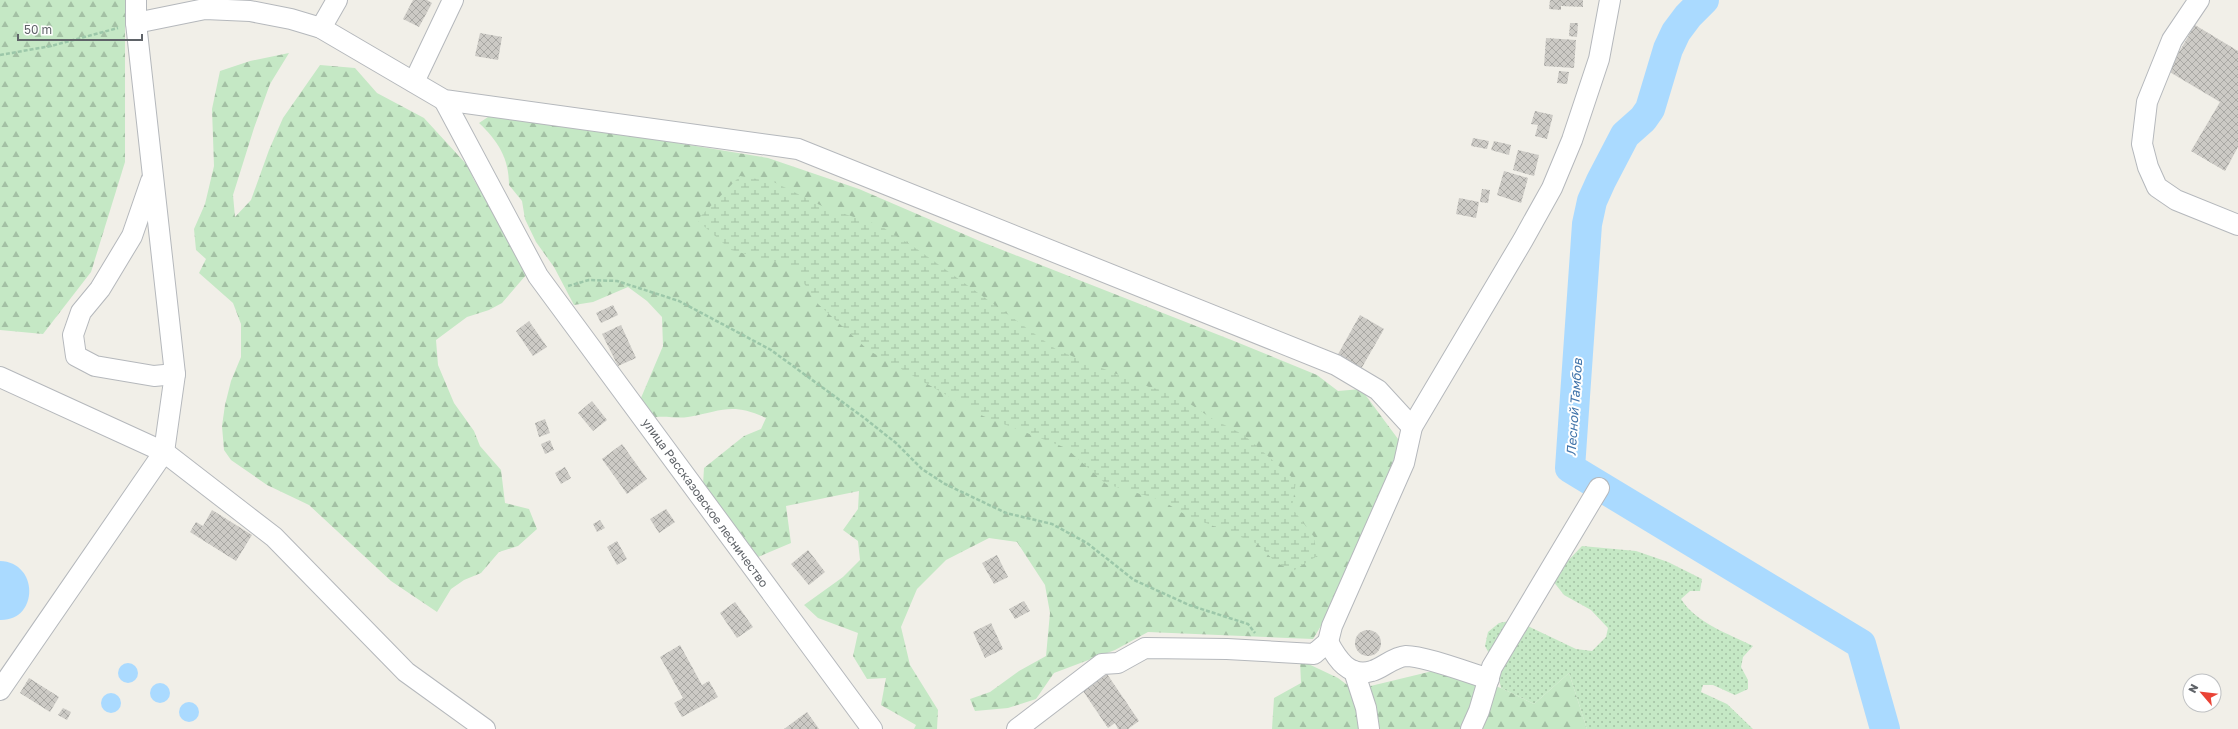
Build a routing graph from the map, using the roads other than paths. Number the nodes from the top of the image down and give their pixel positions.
1 (136, 0) edge
2 (261, 0) edge
3 (337, 0) edge
4 (453, 0) edge
5 (1610, 0) edge
6 (2199, 0) edge
7 (291, 19) junction
8 (136, 23) junction
9 (321, 28) junction
10 (414, 82) junction
11 (444, 100) junction
12 (153, 176) junction
13 (2238, 226) edge
14 (175, 374) junction
15 (0, 377) edge
16 (1412, 427) junction
17 (164, 452) junction
18 (1599, 488) dead end
19 (1328, 642) junction
20 (1354, 671) junction
21 (1489, 679) junction
22 (3, 681) edge
23 (485, 729) edge
24 (872, 729) edge
25 (1017, 729) edge
26 (1369, 729) edge
27 (1471, 729) edge

1 - 8 street
2 - 7 street
3 - 9 street
4 - 10 street
5 - 16 street
6 - 13 street
7 - 8 street
7 - 9 street
8 - 12 street
9 - 10 street
10 - 11 street
11 - 16 street
11 - 24 street, улица Рассказовское лесничество
12 - 14 street
12 - 14 street
14 - 17 street
15 - 17 street
16 - 19 street
17 - 22 street
17 - 23 street
18 - 21 street
19 - 20 street
19 - 25 street
20 - 21 street
20 - 26 street
21 - 27 street

